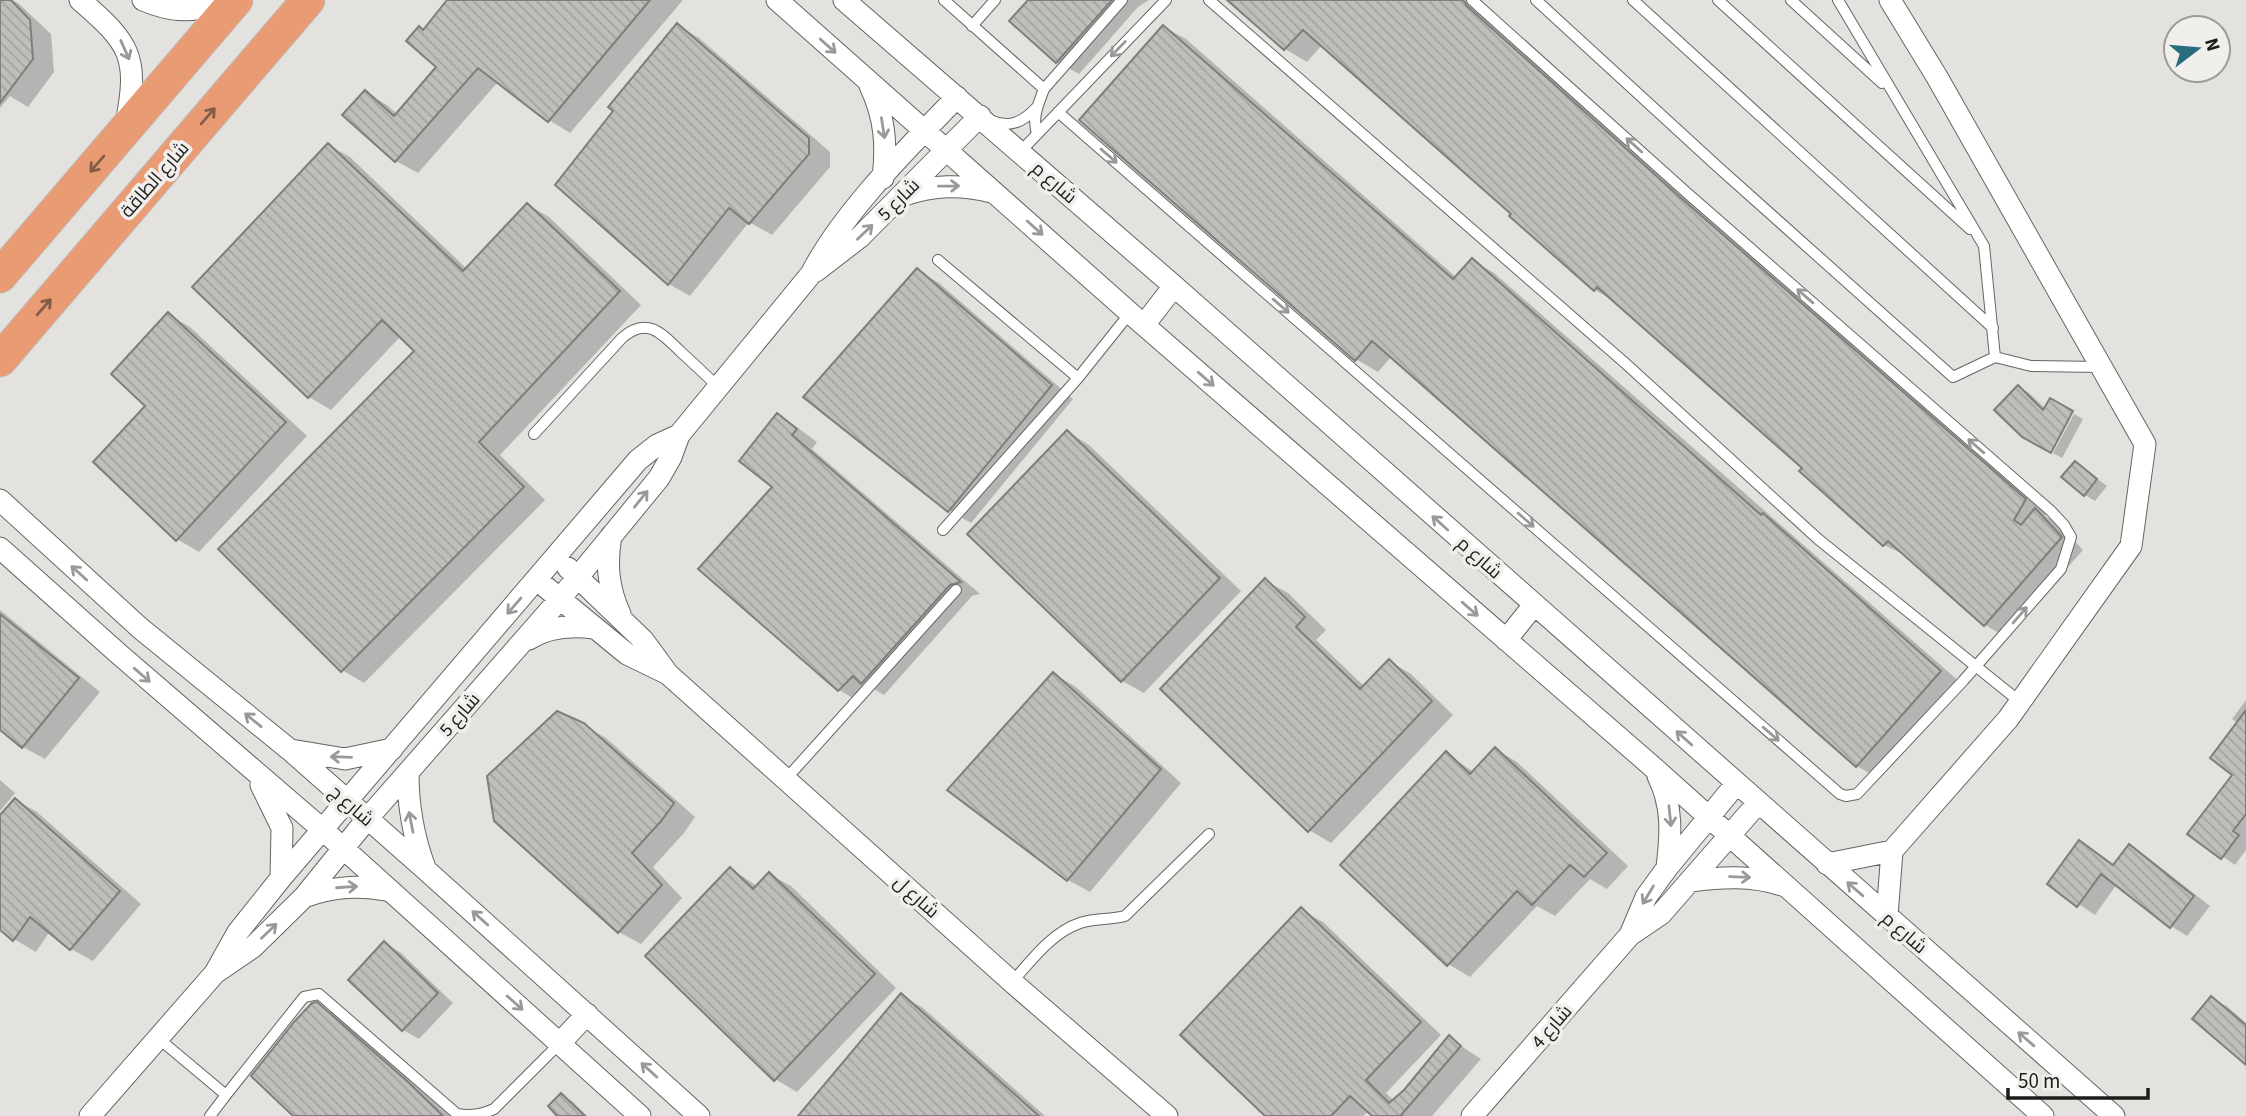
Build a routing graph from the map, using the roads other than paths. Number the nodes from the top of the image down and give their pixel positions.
1 (80, 0) edge
2 (143, 0) edge
3 (226, 0) edge
4 (236, 0) edge
5 (777, 0) edge
6 (844, 0) edge
7 (944, 0) edge
8 (995, 0) edge
9 (1122, 0) edge
10 (1166, 0) edge
11 (1209, 0) edge
12 (1472, 0) edge
13 (1536, 0) edge
14 (1633, 0) edge
15 (1718, 0) edge
16 (1791, 0) edge
17 (1838, 0) edge
18 (1890, 0) edge
19 (302, 5) edge
20 (972, 26) junction
21 (868, 81) junction
22 (1044, 89) junction
23 (1891, 92) junction
24 (957, 97) junction
25 (1037, 108) junction
26 (1058, 112) junction
27 (979, 116) junction
28 (125, 132) junction
29 (924, 132) junction
30 (1037, 134) junction
31 (945, 151) junction
32 (1020, 152) junction
33 (883, 178) junction
34 (996, 194) junction
35 (902, 196) junction
36 (1980, 239) junction
37 (938, 260) dead end
38 (811, 274) junction
39 (0, 276) edge
40 (1174, 286) junction
41 (1137, 319) junction
42 (1993, 328) junction
43 (1995, 357) junction
44 (3, 359) edge
45 (2101, 367) junction
46 (1078, 378) junction
47 (718, 387) junction
48 (534, 434) dead end
49 (679, 435) junction
50 (0, 500) edge
51 (943, 530) dead end
52 (612, 535) junction
53 (0, 548) edge
54 (557, 556) junction
55 (578, 578) junction
56 (537, 580) junction
57 (956, 590) dead end
58 (559, 600) junction
59 (1534, 605) junction
60 (622, 619) junction
61 (140, 628) junction
62 (594, 628) junction
63 (1506, 640) junction
64 (516, 648) junction
65 (120, 655) junction
66 (1975, 667) junction
67 (668, 674) junction
68 (2019, 701) junction
69 (392, 749) junction
70 (290, 750) junction
71 (1654, 768) junction
72 (253, 771) junction
73 (408, 773) junction
74 (786, 779) junction
75 (1736, 784) junction
76 (348, 802) junction
77 (1758, 803) junction
78 (1707, 818) junction
79 (367, 819) junction
80 (323, 830) junction
81 (1209, 835) dead end
82 (1730, 837) junction
83 (343, 848) junction
84 (1892, 851) junction
85 (1828, 864) junction
86 (1667, 868) junction
87 (426, 870) junction
88 (281, 878) junction
89 (1690, 881) junction
90 (1788, 887) junction
91 (391, 891) junction
92 (304, 897) junction
93 (1887, 916) junction
94 (1630, 935) junction
95 (215, 973) junction
96 (1012, 982) junction
97 (587, 1014) junction
98 (158, 1038) junction
99 (560, 1043) junction
100 (226, 1095) junction
101 (90, 1116) edge
102 (210, 1116) edge
103 (640, 1116) edge
104 (699, 1116) edge
105 (1167, 1116) edge
106 (1472, 1116) edge
107 (2043, 1116) edge
108 (2114, 1116) edge

1 -> 28 street
2 - 3 street
4 - 28 main road
5 -> 21 street
6 - 24 street, شارع م
7 - 20 lane
8 - 20 lane
9 - 22 lane
10 -> 26 lane
11 - 66 lane
66 -> 12 lane
13 - 43 lane
14 - 42 lane
15 - 36 lane
16 - 23 lane
17 - 23 lane
18 - 45 street
44 -> 19 main road, شارع الطاقة
20 - 22 lane
21 - 29 street
21 -> 33 street
22 - 25 lane
23 - 36 lane
24 - 27 street, شارع م
24 - 29 street, شارع 5
25 - 27 lane
25 - 30 lane
26 - 30 lane
26 -> 66 lane
27 - 31 street, شارع 5
27 - 32 street, شارع م
28 -> 39 main road
29 - 31 street
29 - 33 street, شارع 5
30 - 32 lane
31 - 34 street
31 - 35 street, شارع 5
32 - 40 street, شارع م
33 - 38 street, شارع 5
35 -> 34 street
34 -> 41 street
38 -> 35 street, شارع 5
36 - 42 lane
37 - 46 lane
38 - 47 street, شارع 5
40 - 41 street
59 -> 40 street, شارع م
41 - 46 lane
41 -> 63 street
42 - 43 lane
43 - 45 lane
45 - 68 street
46 - 51 lane
47 - 48 lane
47 - 49 street, شارع 5
52 -> 49 street, شارع 5
49 - 54 street, شارع 5
61 -> 50 street, شارع ج
52 - 55 street, شارع 5
52 - 60 street
53 - 65 street, شارع ج
54 - 55 street, شارع ل
54 - 56 street, شارع 5
55 - 58 street, شارع 5
55 - 60 street, شارع ل
56 - 58 street, شارع ل
56 -> 69 street, شارع 5
57 - 74 lane
58 - 62 street, شارع ل
58 - 64 street, شارع 5
59 - 63 street
75 -> 59 street, شارع م
60 - 67 street, شارع ل
61 - 65 street
70 -> 61 street, شارع ج
62 - 64 street
62 - 67 street, شارع ل
63 - 71 street
64 - 73 street, شارع 5
65 -> 72 street, شارع ج
66 - 68 lane
67 - 74 street, شارع ل
68 - 84 street
69 -> 70 street
69 - 76 street, شارع 5
70 - 76 street, شارع ج
71 - 78 street
71 -> 86 street
72 - 80 street, شارع ج
72 - 88 street
73 - 79 street, شارع 5
87 -> 73 street
74 - 96 street, شارع ل
75 - 77 street, شارع م
75 - 78 street, شارع 4
76 - 79 street, شارع ج
76 - 80 street, شارع 5
77 - 82 street, شارع 4
77 - 85 street, شارع م
78 - 82 street
78 - 86 street, شارع 4
79 - 83 street, شارع 5
79 - 87 street, شارع ج
80 - 83 street, شارع ج
80 - 88 street, شارع 5
81 - 96 lane
82 - 89 street, شارع 4
82 - 90 street
83 - 91 street, شارع ج
83 - 92 street, شارع 5
84 - 85 street
84 - 93 street
93 -> 85 street, شارع م
86 -> 94 street, شارع 4
97 -> 87 street, شارع ج
88 - 95 street, شارع 5
89 -> 90 street
89 - 94 street, شارع 4
90 - 107 street
92 -> 91 street
91 -> 99 street, شارع ج
95 -> 92 street, شارع 5
108 -> 93 street, شارع م
94 - 106 street, شارع 4
95 - 98 street, شارع 5
96 - 105 street, شارع ل
97 - 99 street
104 -> 97 street, شارع ج
98 - 100 lane
98 - 101 street, شارع 5
99 - 100 lane
99 - 103 street, شارع ج
100 - 102 lane

